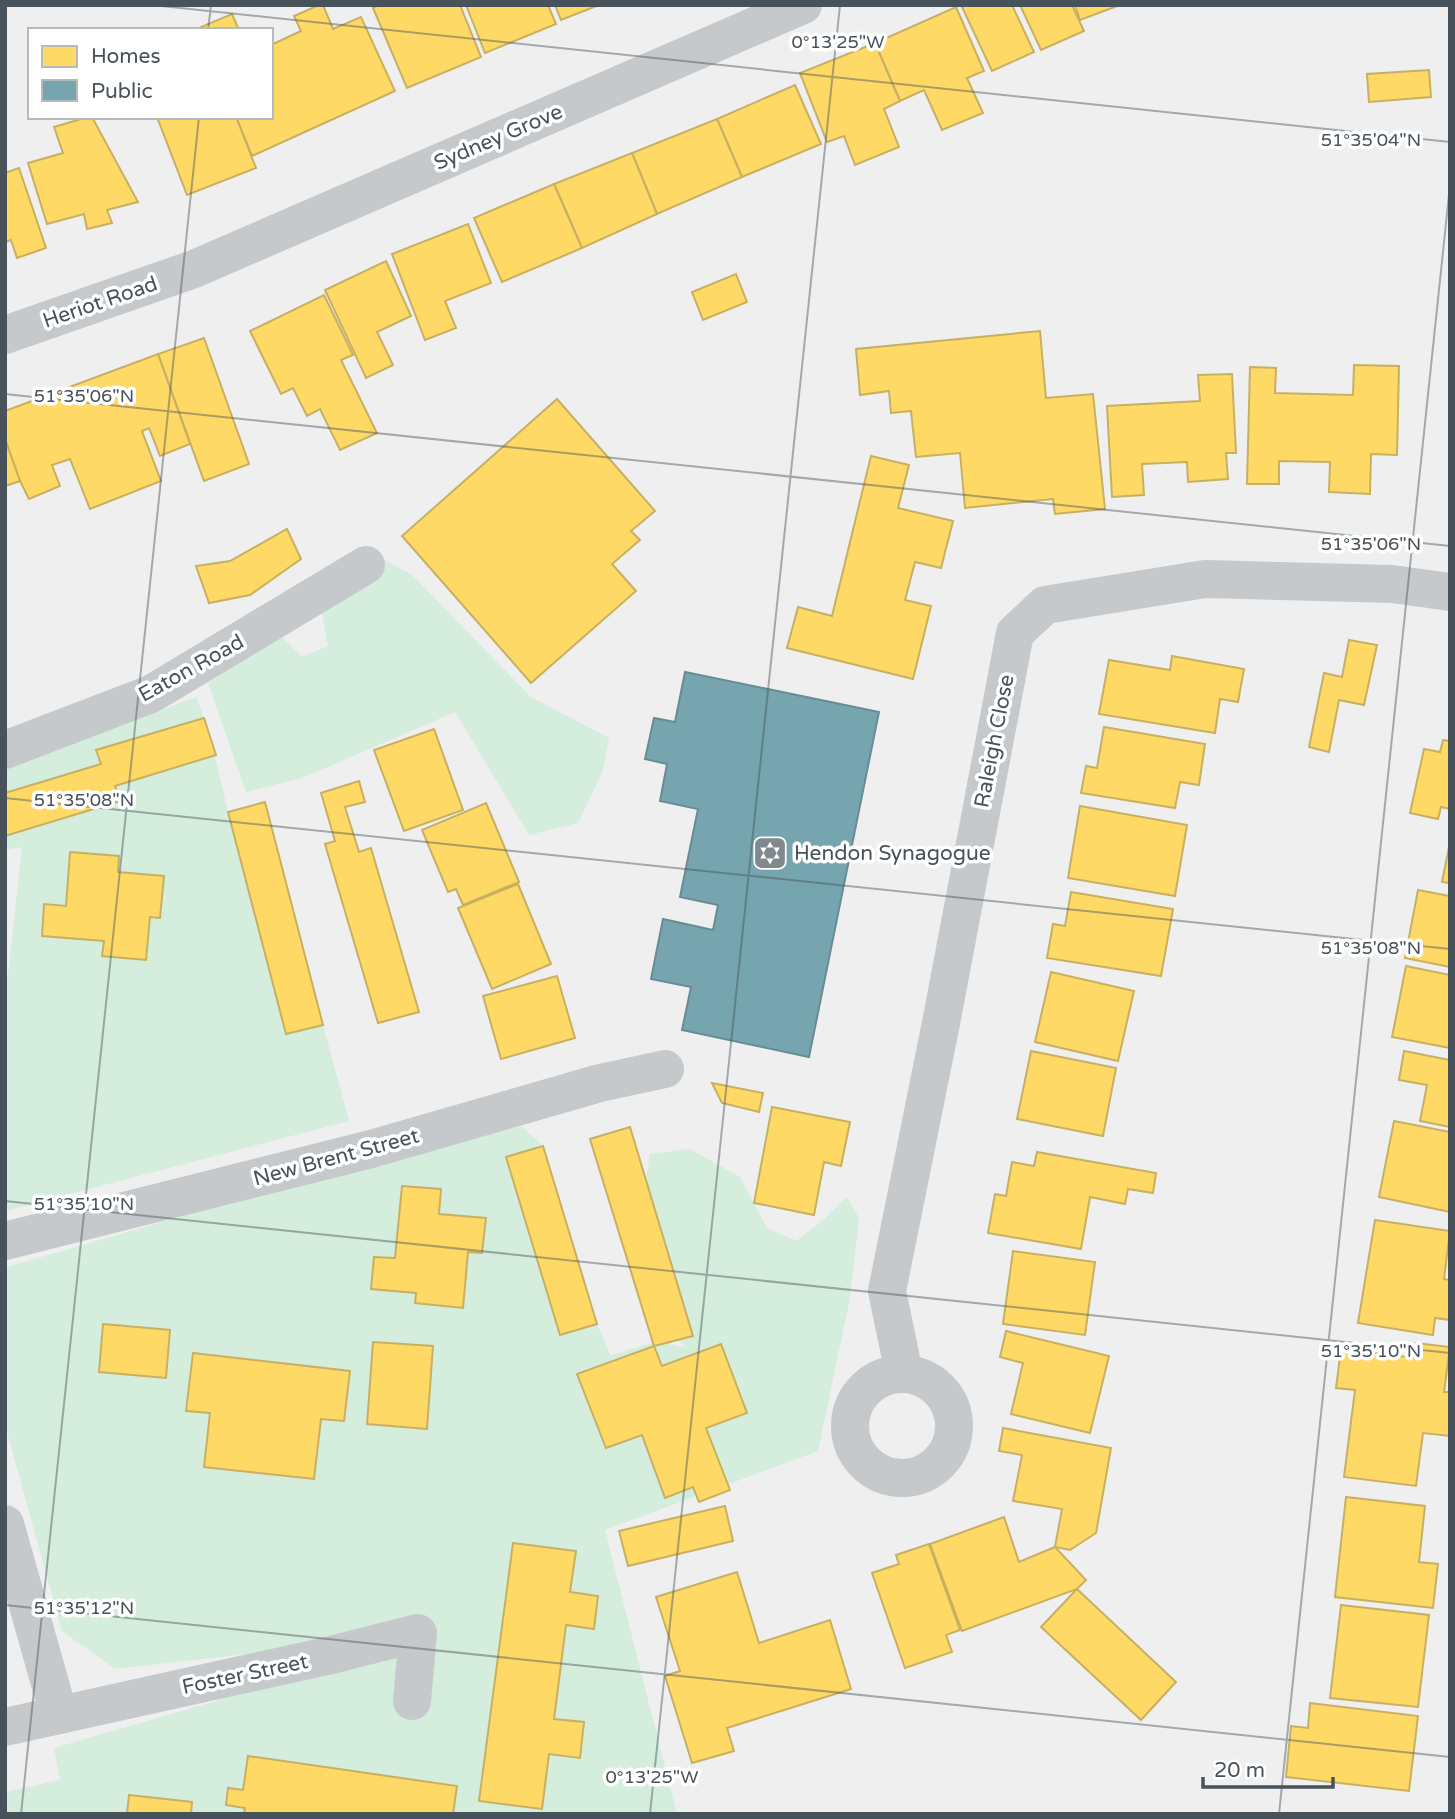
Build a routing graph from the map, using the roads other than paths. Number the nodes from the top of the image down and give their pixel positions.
1 (803, 5) edge
2 (194, 269) joint
3 (5, 335) edge
4 (366, 565) dead end
5 (1450, 593) edge
6 (5, 750) edge
7 (665, 1069) dead end
8 (5, 1241) edge
9 (904, 1373) dead end
10 (5, 1524) edge
11 (412, 1701) dead end
12 (59, 1714) junction
13 (5, 1727) edge

1 - 2 street, Sydney Grove
2 - 3 street, Heriot Road
4 - 6 street, Eaton Road
5 - 9 street, Raleigh Close
7 - 8 street, New Brent Street
10 - 12 street
11 - 12 street, Foster Street
12 - 13 street, Foster Street

